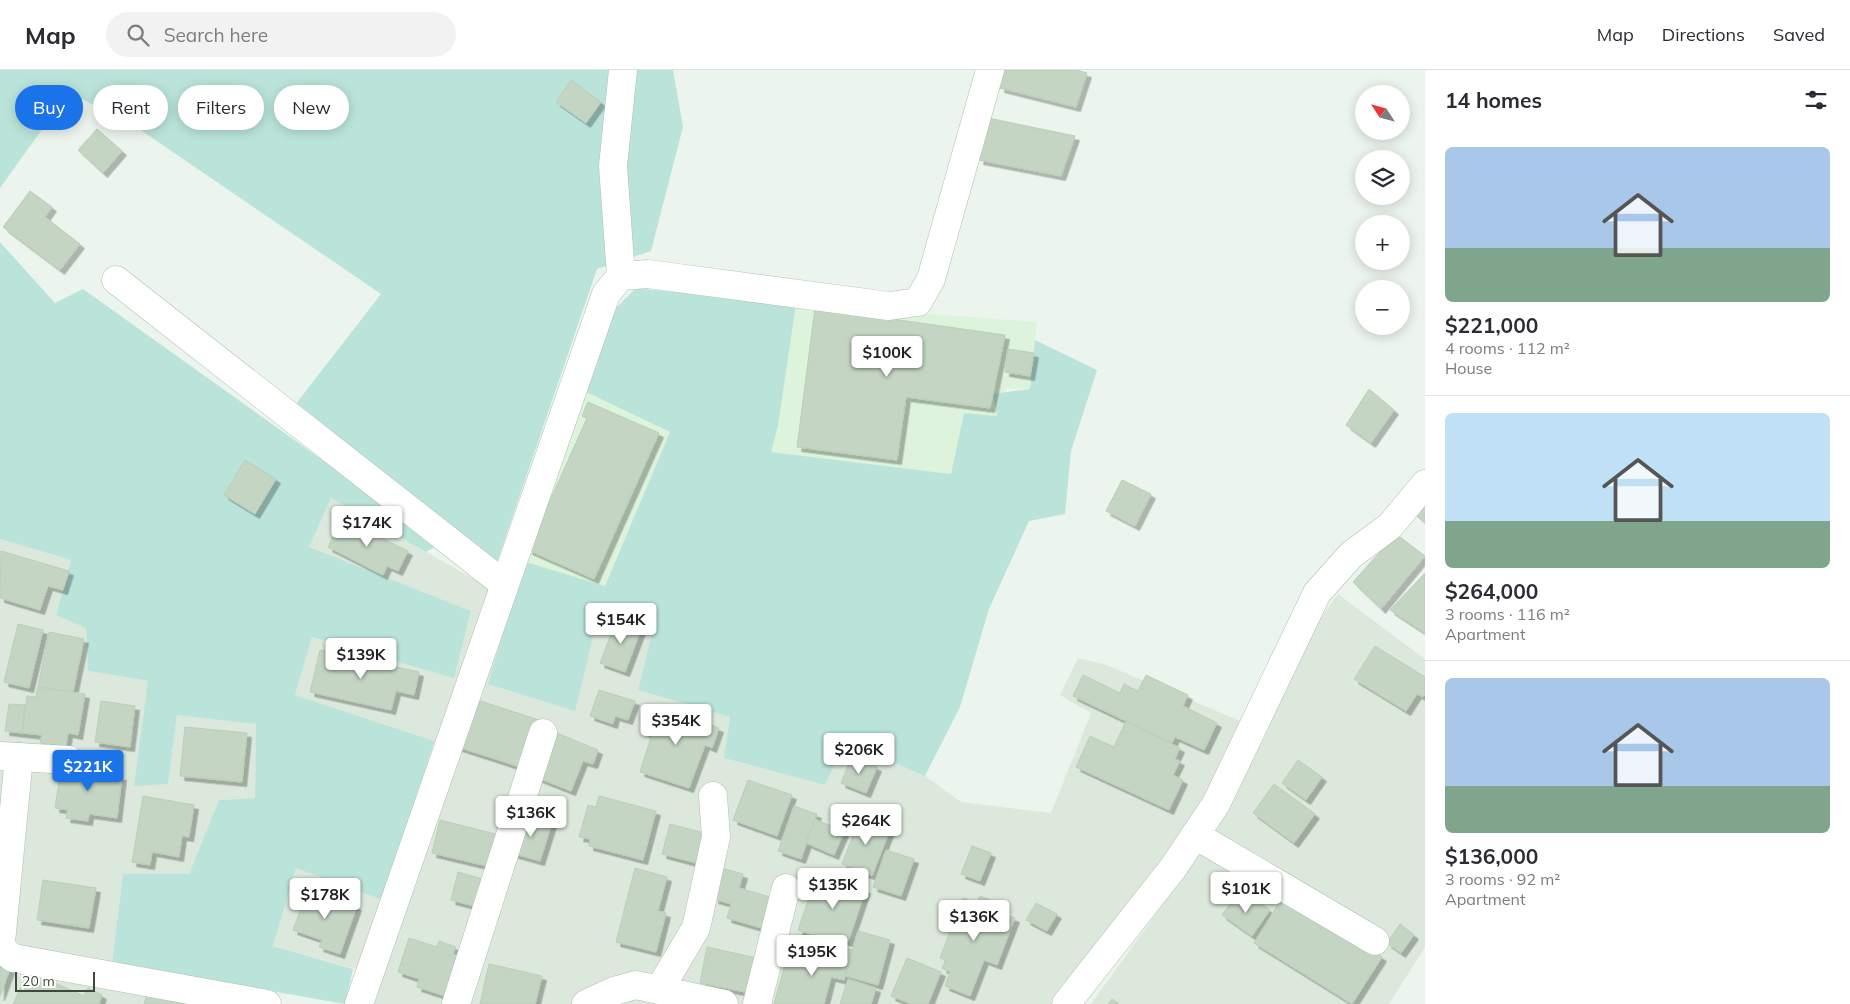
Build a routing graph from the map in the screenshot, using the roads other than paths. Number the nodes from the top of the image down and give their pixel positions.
1 (623, 70) edge
2 (990, 70) edge
3 (621, 276) junction
4 (116, 280) dead end
5 (1425, 484) edge
6 (504, 584) junction
7 (542, 734) dead end
8 (9, 756) edge
9 (69, 760) dead end
10 (713, 796) dead end
11 (1195, 835) junction
12 (786, 888) dead end
13 (1375, 941) dead end
14 (659, 990) junction
15 (266, 1004) edge
16 (359, 1004) edge
17 (456, 1004) edge
18 (586, 1004) edge
19 (724, 1004) edge
20 (757, 1004) edge
21 (1066, 1004) edge

1 - 3 street
2 - 3 street
3 - 6 street
4 - 6 street
5 - 11 street
6 - 16 street
7 - 17 street
8 - 9 street
8 - 15 street
10 - 14 street
11 - 13 street
11 - 21 street
12 - 20 street
14 - 18 street
14 - 19 street

